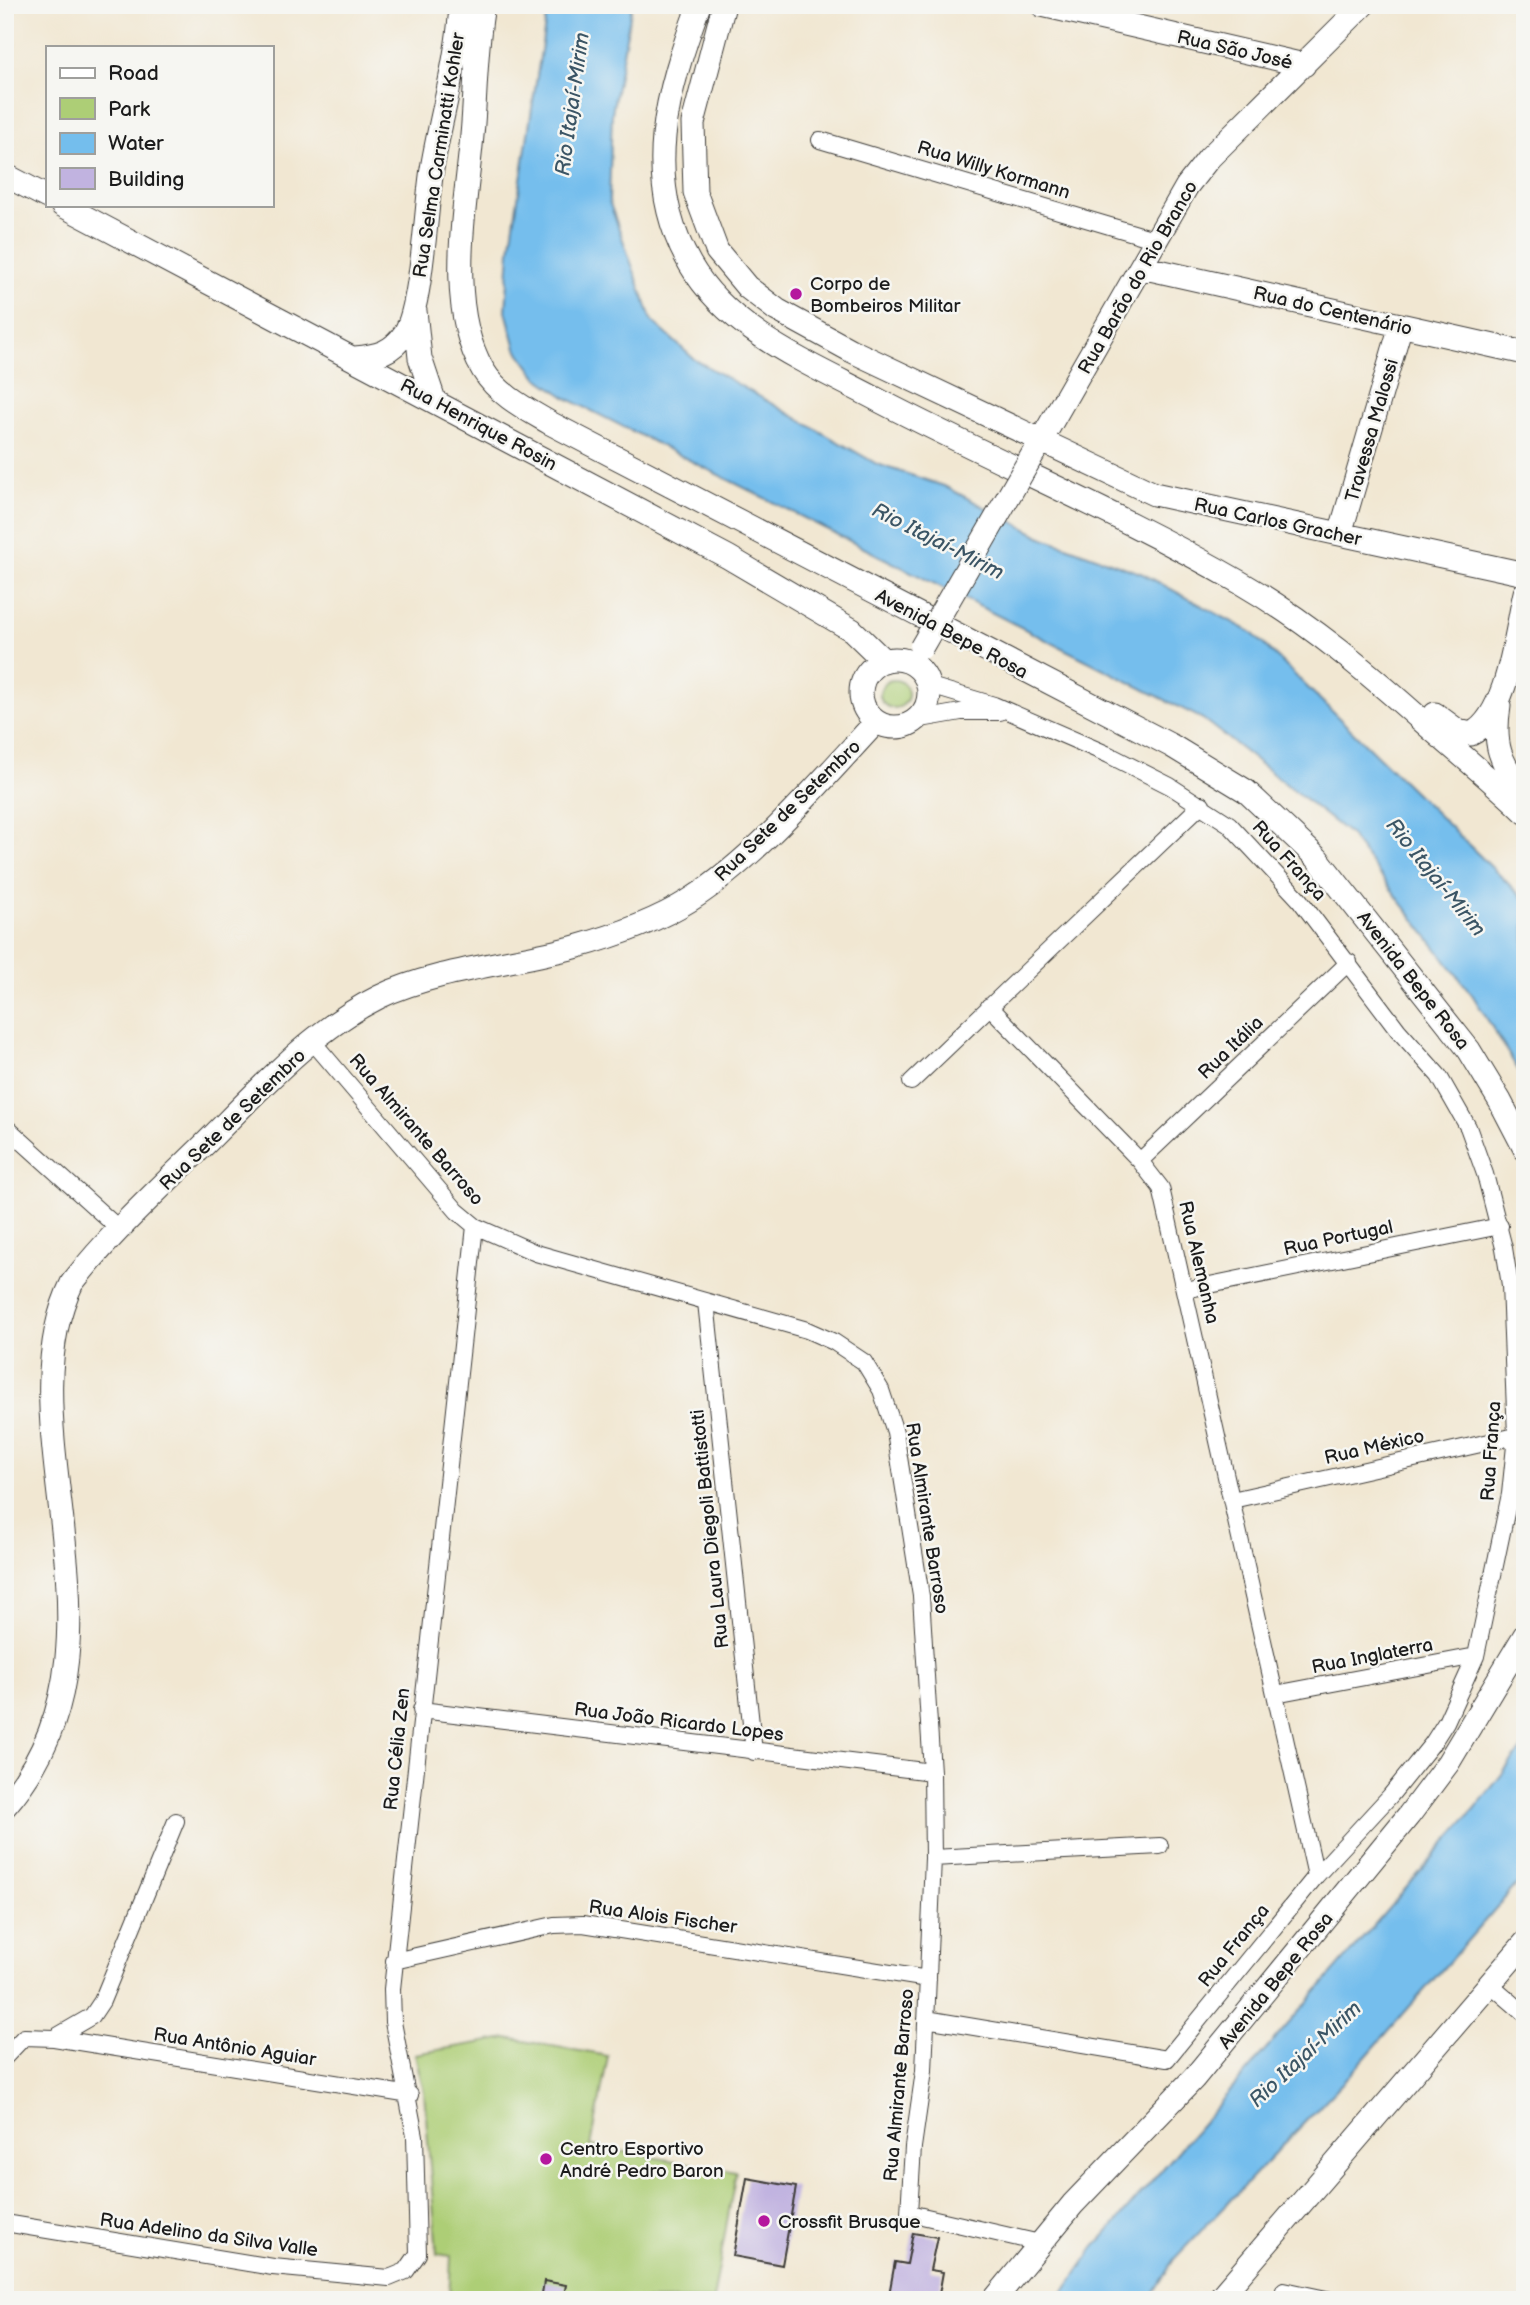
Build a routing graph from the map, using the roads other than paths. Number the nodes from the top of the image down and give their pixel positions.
1 (483, 5) edge
2 (497, 5) edge
3 (699, 5) edge
4 (724, 5) edge
5 (1042, 5) edge
6 (1363, 5) edge
7 (462, 11) edge
8 (1304, 65) junction
9 (473, 123) junction
10 (820, 140) dead end
11 (5, 175) edge
12 (46, 196) edge
13 (64, 206) edge
14 (1157, 240) junction
15 (1141, 267) junction
16 (414, 304) junction
17 (1401, 325) junction
18 (1525, 353) edge
19 (355, 358) junction
20 (434, 400) junction
21 (1038, 446) junction
22 (1340, 534) junction
23 (1525, 574) edge
24 (1525, 593) edge
25 (917, 656) junction
26 (884, 661) junction
27 (927, 685) junction
28 (1387, 687) junction
29 (1500, 697) junction
30 (1013, 712) junction
31 (915, 720) junction
32 (876, 722) junction
33 (1525, 792) edge
34 (1202, 804) junction
35 (1525, 812) edge
36 (1349, 962) junction
37 (989, 1006) junction
38 (313, 1042) junction
39 (911, 1082) dead end
40 (5, 1126) edge
41 (1525, 1149) edge
42 (1140, 1161) junction
43 (475, 1226) junction
44 (1500, 1226) junction
45 (119, 1229) junction
46 (1185, 1290) junction
47 (706, 1302) junction
48 (1520, 1436) edge
49 (1232, 1500) junction
50 (1525, 1635) edge
51 (1476, 1656) junction
52 (1275, 1694) junction
53 (421, 1710) junction
54 (754, 1752) junction
55 (932, 1772) junction
56 (5, 1806) edge
57 (176, 1821) dead end
58 (1160, 1846) dead end
59 (933, 1858) junction
60 (1316, 1876) junction
61 (1525, 1943) edge
62 (394, 1961) junction
63 (928, 1979) junction
64 (1489, 1983) junction
65 (1525, 2014) edge
66 (926, 2019) junction
67 (54, 2038) junction
68 (5, 2057) edge
69 (410, 2095) junction
70 (5, 2223) edge
71 (1040, 2243) junction
72 (406, 2271) joint
73 (1284, 2290) dead end
74 (994, 2300) edge
75 (1218, 2300) edge
76 (1331, 2300) edge

1 - 9 main road, Avenida Bepe Rosa
2 - 9 main road, Avenida Bepe Rosa
3 - 28 main road
4 - 21 main road, Rua Carlos Gracher
5 - 8 main road, Rua São José
6 - 8 main road, Rua Barão do Rio Branco
7 - 16 main road, Rua Selma Carminatti Kohler
8 - 14 main road, Rua Barão do Rio Branco
9 - 41 main road, Avenida Bepe Rosa
10 - 14 street, Rua Willy Kormann
11 - 12 main road
13 - 19 main road, Rua Henrique Rosin
14 - 15 main road, Rua Barão do Rio Branco
15 - 17 main road, Rua do Centenário
15 - 21 main road, Rua Barão do Rio Branco
16 - 19 main road, Rua Selma Carminatti Kohler
16 - 20 main road, Rua Selma Carminatti Kohler
17 - 18 main road, Rua do Centenário
17 - 22 main road, Travessa Malossi
19 - 20 main road, Rua Henrique Rosin
20 - 26 main road, Rua Henrique Rosin
21 - 22 main road, Rua Carlos Gracher
21 - 25 main road, Rua Barão do Rio Branco, bridge
22 - 23 main road, Rua Carlos Gracher
24 - 29 main road
25 - 26 main road
25 - 27 main road
26 - 32 main road
27 - 30 street, Rua França
27 - 31 main road
28 - 29 main road
28 - 35 main road
29 - 33 main road
30 - 31 street, Rua França
30 - 34 street, Rua França
31 - 32 main road
32 - 38 main road, Rua Sete de Setembro
34 - 36 street, Rua França
34 - 37 street
36 - 42 street, Rua Itália
36 - 44 street, Rua França
37 - 39 street
37 - 42 street, Rua Alemanha
38 - 43 street, Rua Almirante Barroso
38 - 45 main road, Rua Sete de Setembro
40 - 45 street
42 - 46 street, Rua Alemanha
43 - 47 street, Rua Almirante Barroso
43 - 53 street, Rua Célia Zen
44 - 46 street, Rua Portugal
44 - 48 street, Rua França
45 - 56 main road, Rua Sete de Setembro
46 - 49 street, Rua Alemanha
47 - 54 street, Rua Laura Diegoli Battistotti
47 - 55 street, Rua Almirante Barroso
48 - 49 street, Rua México
48 - 51 street, Rua França
49 - 52 street, Rua Alemanha
50 - 71 main road, Avenida Bepe Rosa
51 - 52 street, Rua Inglaterra
51 - 60 street, Rua França
52 - 60 street, Rua Alemanha
53 - 54 street, Rua João Ricardo Lopes
53 - 62 street, Rua Célia Zen
54 - 55 street, Rua João Ricardo Lopes
55 - 59 street, Rua Almirante Barroso
57 - 67 street
58 - 59 street
59 - 63 street, Rua Almirante Barroso
60 - 66 street, Rua França
61 - 64 main road
62 - 63 street, Rua Alois Fischer
62 - 69 street, Rua Célia Zen
63 - 66 street, Rua Almirante Barroso
64 - 65 street
64 - 75 main road
66 - 71 street, Rua Almirante Barroso
67 - 68 street
67 - 69 street, Rua Antônio Aguiar
69 - 72 street, Rua Célia Zen
70 - 72 street, Rua Adelino da Silva Valle
71 - 74 main road, Avenida Bepe Rosa
73 - 76 street

